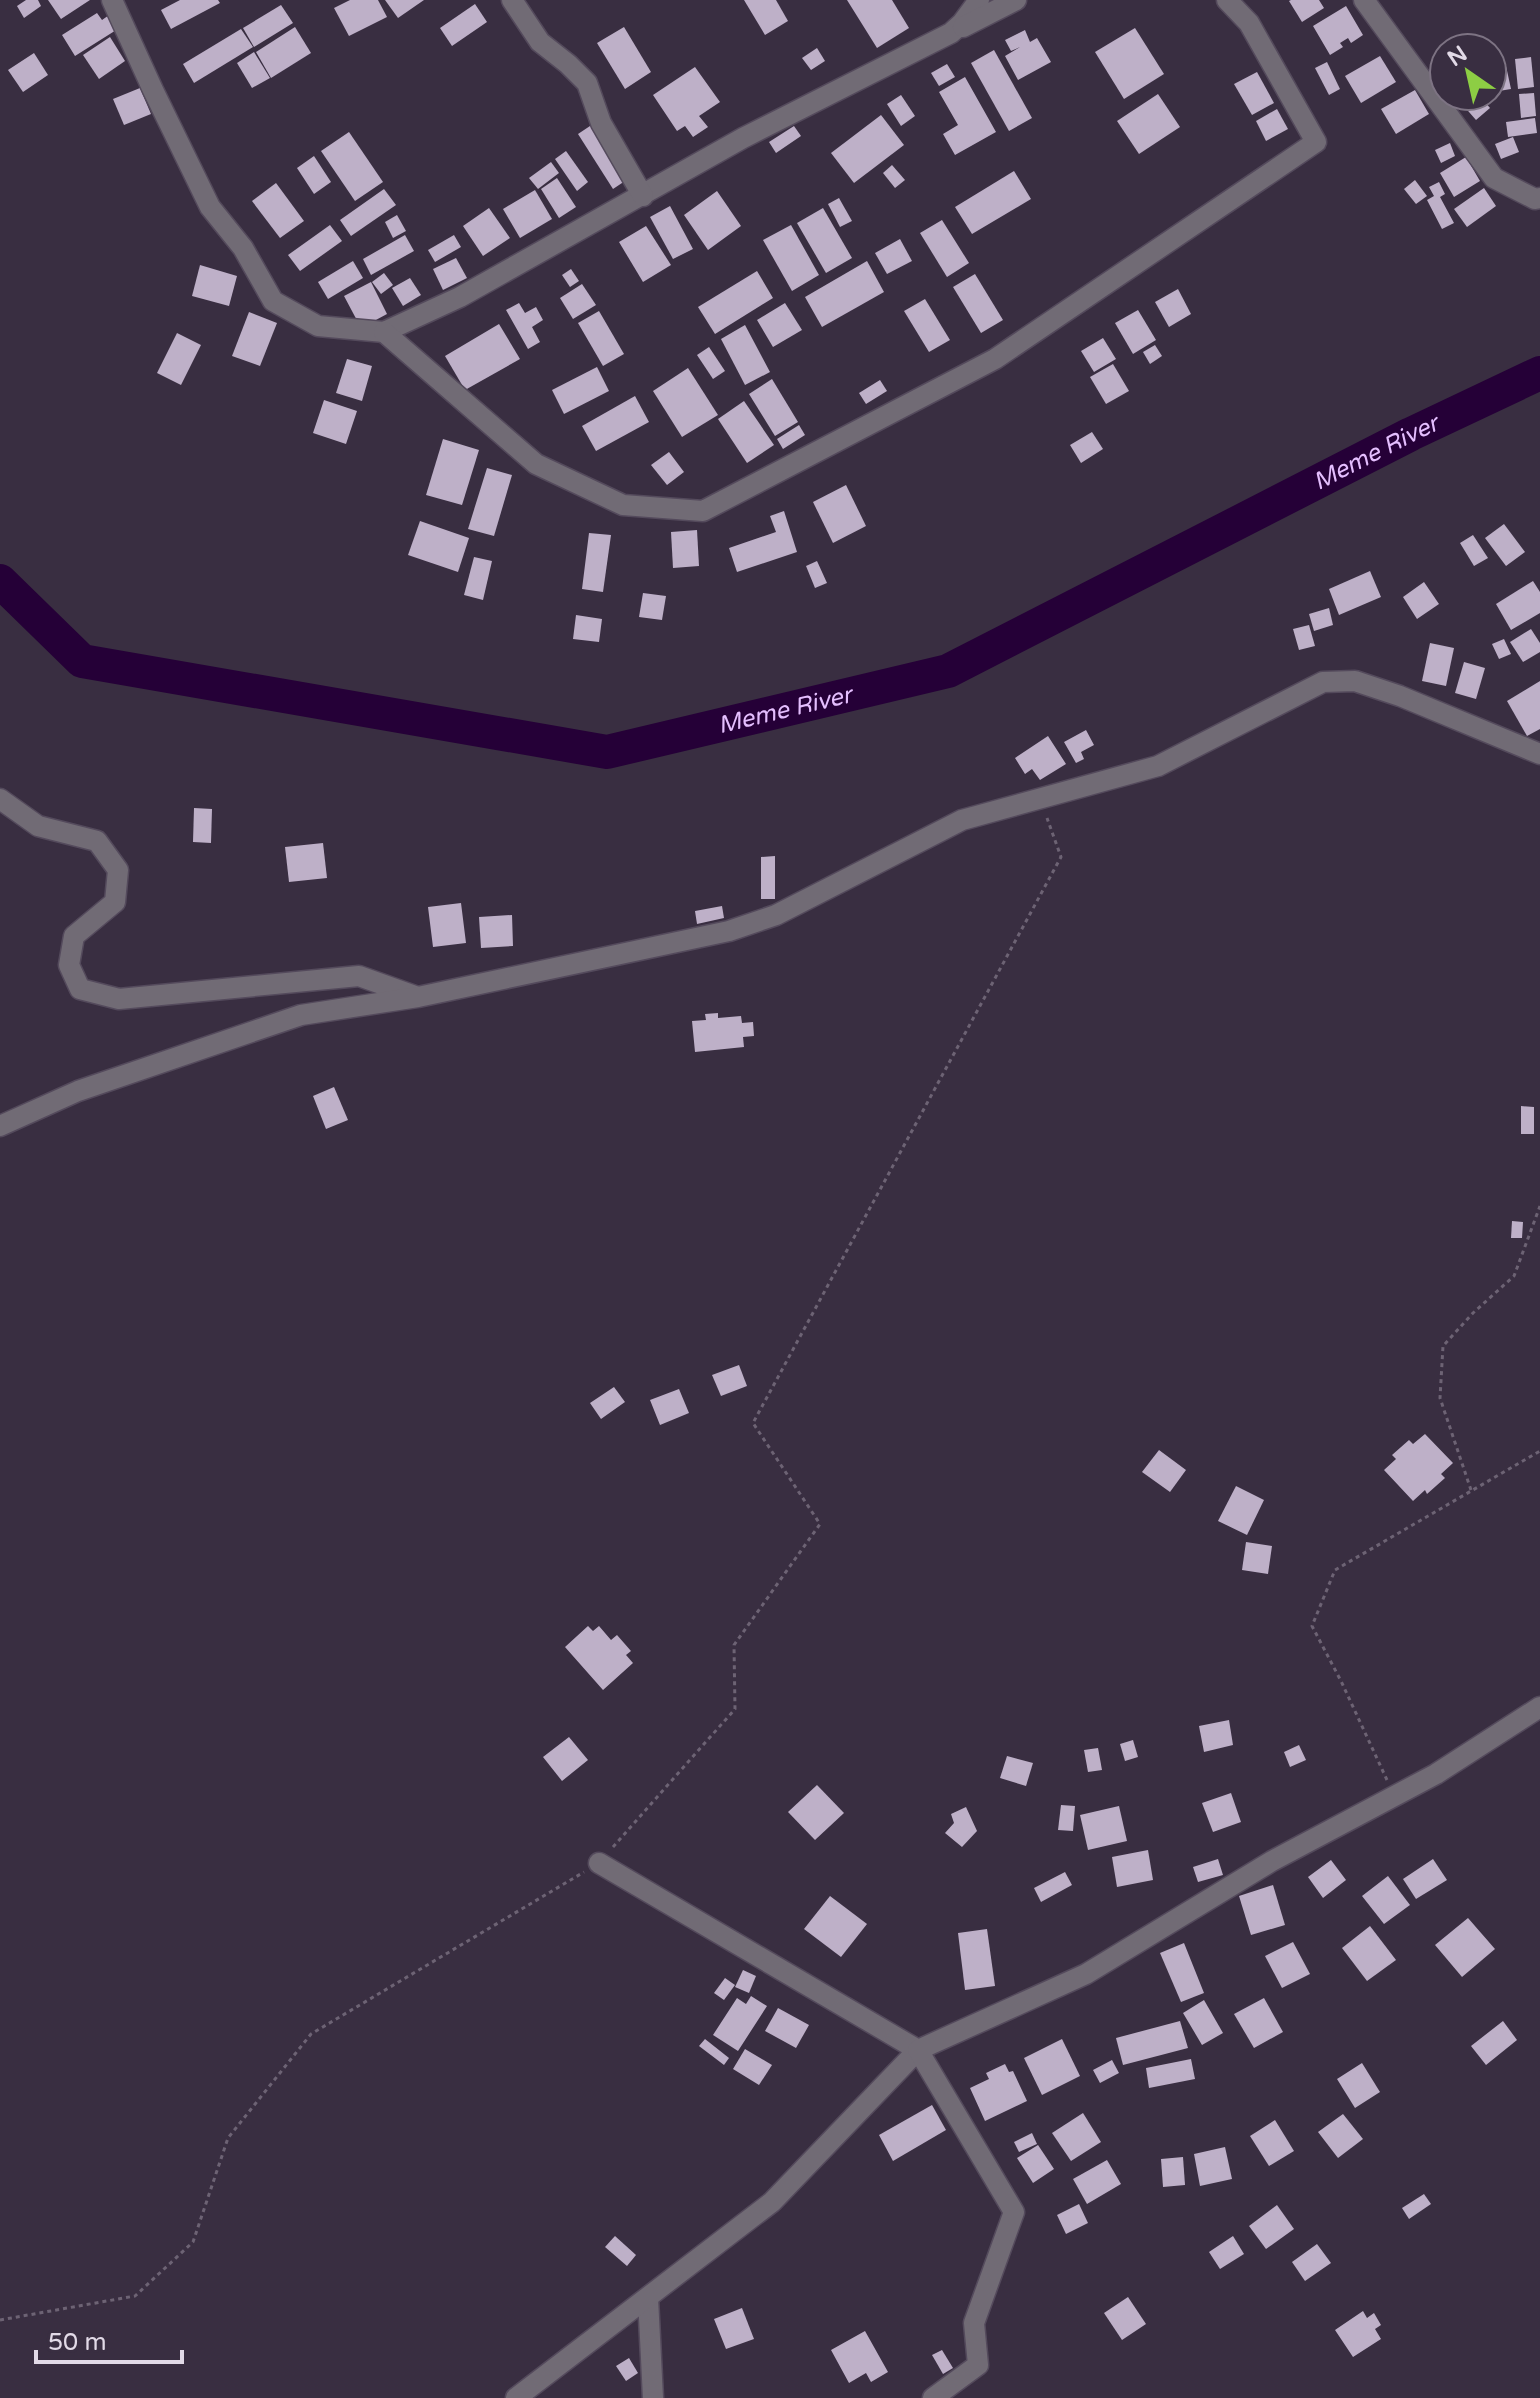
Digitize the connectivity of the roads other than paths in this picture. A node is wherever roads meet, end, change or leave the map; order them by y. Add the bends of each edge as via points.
1 (112, 0) edge
2 (512, 0) edge
3 (979, 0) edge
4 (1016, 0) edge
5 (1227, 0) edge
6 (1364, 0) edge
7 (951, 33) junction
8 (643, 196) junction
9 (1540, 198) edge
10 (384, 332) junction
11 (1540, 754) edge
12 (0, 799) edge
13 (418, 997) junction
14 (0, 1126) edge
15 (1540, 1707) edge
16 (599, 1863) road end
17 (918, 2050) junction
18 (648, 2298) junction
19 (516, 2398) edge
20 (653, 2398) edge
21 (933, 2398) edge

1 - 10 street via 210,207 243,248 273,301 318,326
2 - 8 street via 540,42 587,83 601,123
3 - 7 street
4 - 7 street
5 - 10 street via 1249,23 1316,142 995,359 703,511 623,505 536,464
6 - 9 street via 1494,178
7 - 8 street via 743,138
8 - 10 street via 460,297
11 - 13 street via 1355,681 1323,682 1158,766 962,820 776,915 729,931
12 - 13 street via 38,826 97,841 118,870 115,902 74,936 69,965 80,989 119,999 359,976
13 - 14 street via 301,1015 78,1091
15 - 17 street via 1436,1774 1272,1861 1086,1974
16 - 17 street
17 - 18 street via 772,2202
17 - 21 street via 1014,2212 974,2323 978,2365
18 - 19 street
18 - 20 street

